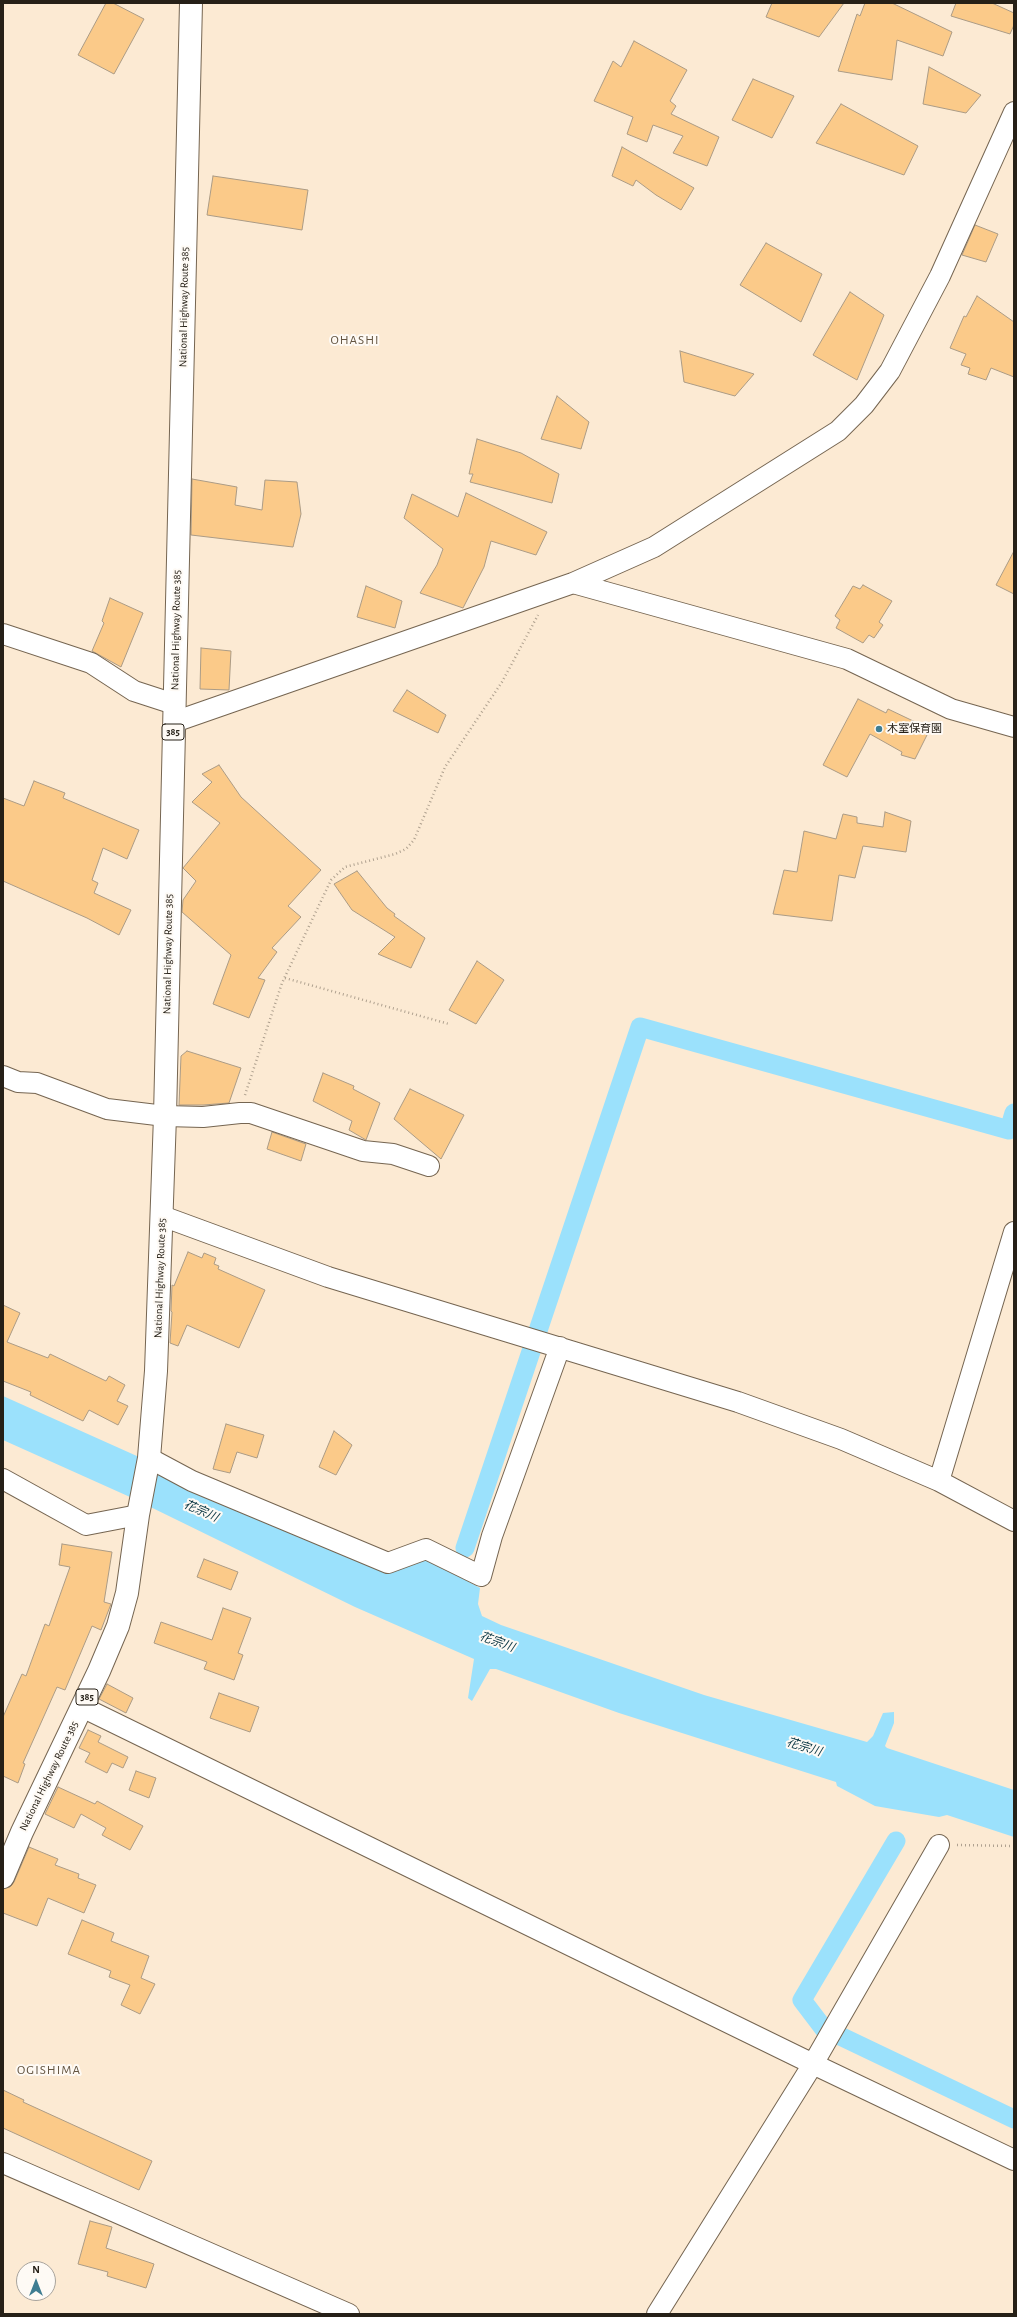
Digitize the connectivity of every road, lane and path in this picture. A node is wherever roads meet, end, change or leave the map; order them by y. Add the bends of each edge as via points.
1 (191, 3) edge
2 (1014, 112) edge
3 (573, 583) junction
4 (542, 594) junction
5 (3, 634) edge
6 (174, 713) junction
7 (1014, 727) edge
8 (285, 978) junction
9 (449, 1024) dead end
10 (3, 1076) edge
11 (240, 1113) junction
12 (165, 1116) junction
13 (429, 1166) dead end
14 (162, 1216) junction
15 (1014, 1232) edge
16 (556, 1346) junction
17 (148, 1460) junction
18 (3, 1479) edge
19 (940, 1481) junction
20 (139, 1510) junction
21 (1014, 1521) edge
22 (82, 1707) junction
23 (938, 1845) joint
24 (1014, 1846) edge
25 (3, 1877) edge
26 (813, 2064) junction
27 (1014, 2160) edge
28 (3, 2163) edge
29 (349, 2314) edge
30 (657, 2314) edge

1 - 6 highway, National Highway Route 385 / 385
2 - 3 street via 940,276 890,371 864,405 838,431 654,547
3 - 4 street
3 - 7 street via 847,658 951,709
4 - 6 street
4 - 8 path via 538,618 502,682 445,767 414,840 406,849 395,854 345,867 332,880
5 - 6 street via 91,663
6 - 12 highway, National Highway Route 385 / 385
8 - 9 path
8 - 11 path via 252,1068
10 - 12 street via 18,1082 37,1084 107,1109
11 - 12 street via 204,1117
11 - 13 street via 250,1114 363,1152 393,1154
12 - 14 highway, National Highway Route 385 / 385
14 - 16 street via 328,1277
14 - 17 highway, National Highway Route 385 / 385 via 156,1371
15 - 19 street
16 - 17 street via 480,1576 426,1549 388,1563
16 - 19 street via 760,1410 841,1439
17 - 20 highway, National Highway Route 385 / 385
18 - 20 street via 86,1525
19 - 21 street
20 - 22 highway, National Highway Route 385 / 385 via 127,1593 118,1626
22 - 25 highway, National Highway Route 385 / 385
22 - 26 street
23 - 24 path
23 - 26 street
26 - 27 street
26 - 30 street
28 - 29 street

